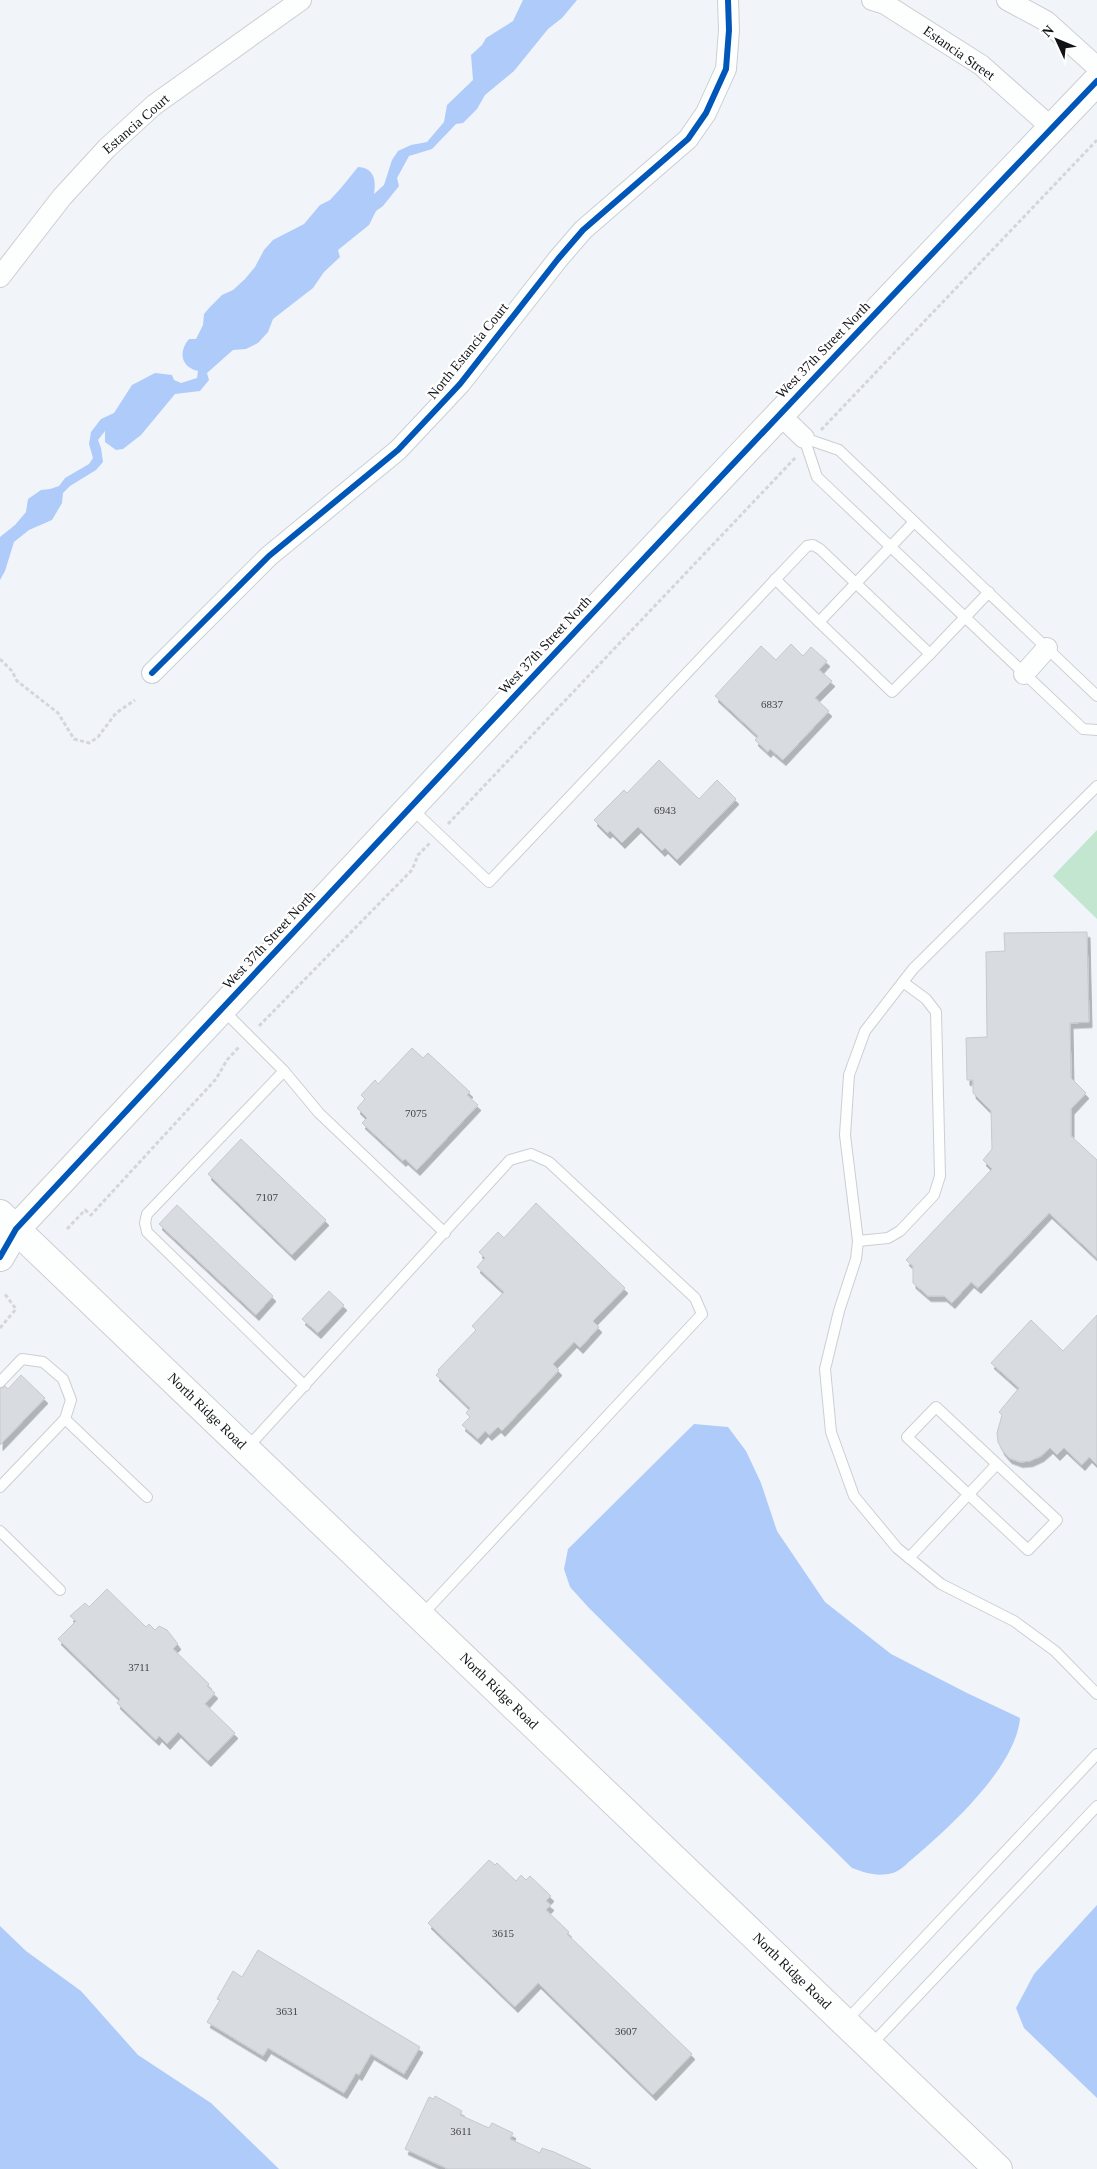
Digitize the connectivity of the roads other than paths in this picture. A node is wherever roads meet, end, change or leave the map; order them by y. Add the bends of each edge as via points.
1 (301, 0) edge
2 (728, 0) edge
3 (1007, 0) edge
4 (883, 1) edge
5 (1097, 67) edge
6 (1097, 81) edge
7 (1052, 128) junction
8 (0, 277) edge
9 (779, 414) junction
10 (807, 441) junction
11 (914, 522) junction
12 (891, 545) junction
13 (775, 579) junction
14 (856, 583) junction
15 (989, 592) junction
16 (964, 617) junction
17 (820, 622) junction
18 (1047, 648) junction
19 (930, 654) junction
20 (152, 673) dead end
21 (1024, 674) junction
22 (1097, 696) edge
23 (1097, 730) edge
24 (1097, 786) edge
25 (410, 807) junction
26 (903, 982) junction
27 (222, 1009) junction
28 (284, 1071) junction
29 (5, 1227) edge
30 (445, 1233) junction
31 (858, 1241) junction
32 (0, 1257) edge
33 (0, 1382) edge
34 (305, 1386) junction
35 (65, 1419) junction
36 (246, 1449) junction
37 (997, 1464) junction
38 (0, 1487) edge
39 (969, 1495) junction
40 (147, 1497) dead end
41 (0, 1531) edge
42 (910, 1558) junction
43 (60, 1590) dead end
44 (421, 1616) junction
45 (1097, 1694) edge
46 (1097, 1754) edge
47 (1097, 1806) edge
48 (845, 2022) junction
49 (870, 2046) junction
50 (998, 2169) edge

1 - 8 street, Estancia Court via 154,105 106,148 62,197
2 - 20 street, North Estancia Court via 726,69 706,112 688,139 583,230 460,384 398,450 269,556
3 - 5 street via 1046,21
4 - 7 street, Estancia Street via 981,65
6 - 7 street, West 37th Street North
7 - 9 street, West 37th Street North
9 - 10 street
9 - 25 street, West 37th Street North
10 - 11 lane via 839,450
10 - 12 lane via 817,477
11 - 12 lane
11 - 15 lane
12 - 14 lane
12 - 16 lane
13 - 14 lane via 802,550 813,545
13 - 17 lane
13 - 25 lane via 488,882
14 - 17 lane
14 - 19 lane
15 - 16 lane
15 - 18 lane
16 - 19 lane
16 - 21 lane
17 - 19 lane via 892,692
18 - 21 street
18 - 22 lane
21 - 23 lane via 1083,729
24 - 26 lane
25 - 27 street, West 37th Street North
26 - 31 lane via 865,1031 849,1075 845,1135
26 - 31 lane via 926,999 936,1012 940,1176 934,1195 900,1231 888,1238
27 - 28 lane
27 - 29 street, West 37th Street North
28 - 30 lane via 319,1113
28 - 34 lane via 147,1214 145,1224 148,1232
29 - 32 street, West 37th Street North
29 - 36 street, North Ridge Road
30 - 34 lane
30 - 44 lane via 510,1160 531,1154 549,1162 695,1298 702,1314
31 - 42 lane via 856,1259 839,1310 825,1369 831,1432 854,1496 897,1548
33 - 35 lane via 22,1359 43,1362 63,1379 71,1400
34 - 36 lane
35 - 38 lane
35 - 40 lane
36 - 44 street, North Ridge Road
37 - 39 lane
37 - 39 lane via 1057,1520 1028,1550
37 - 39 lane via 936,1407 907,1437
39 - 42 lane
41 - 43 lane
42 - 45 lane via 940,1584 1014,1621 1055,1651
44 - 48 street, North Ridge Road
46 - 48 lane
47 - 49 lane
48 - 49 street, North Ridge Road
49 - 50 street, North Ridge Road

